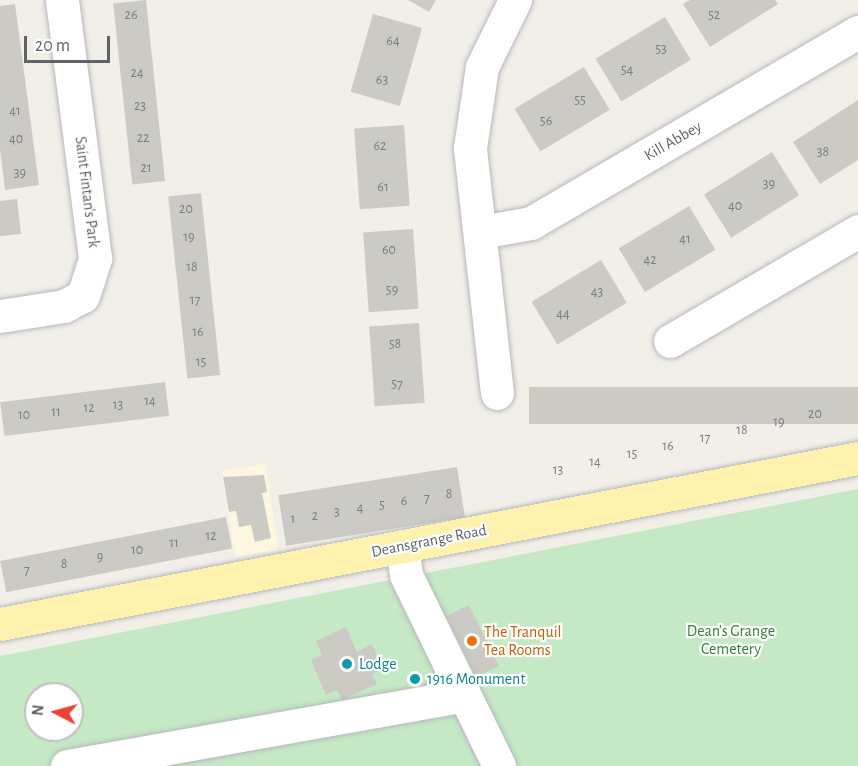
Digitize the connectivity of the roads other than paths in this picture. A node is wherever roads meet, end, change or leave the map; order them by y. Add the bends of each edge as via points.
1 (62, 0) edge
2 (515, 0) edge
3 (858, 32) edge
4 (858, 231) edge
5 (481, 232) junction
6 (0, 316) edge
7 (670, 340) dead end
8 (497, 393) dead end
9 (858, 458) edge
10 (402, 546) junction
11 (0, 624) edge
12 (464, 695) junction
13 (67, 766) edge
14 (499, 766) edge

1 - 6 street, Saint Fintan's Park via 95,258 83,296 63,306
2 - 5 street via 482,67 470,148
3 - 5 street, Kill Abbey via 531,223
4 - 7 street
5 - 8 street
9 - 10 main road, Deansgrange Road
10 - 11 main road, Deansgrange Road
10 - 12 street via 406,574
12 - 13 street
12 - 14 street

